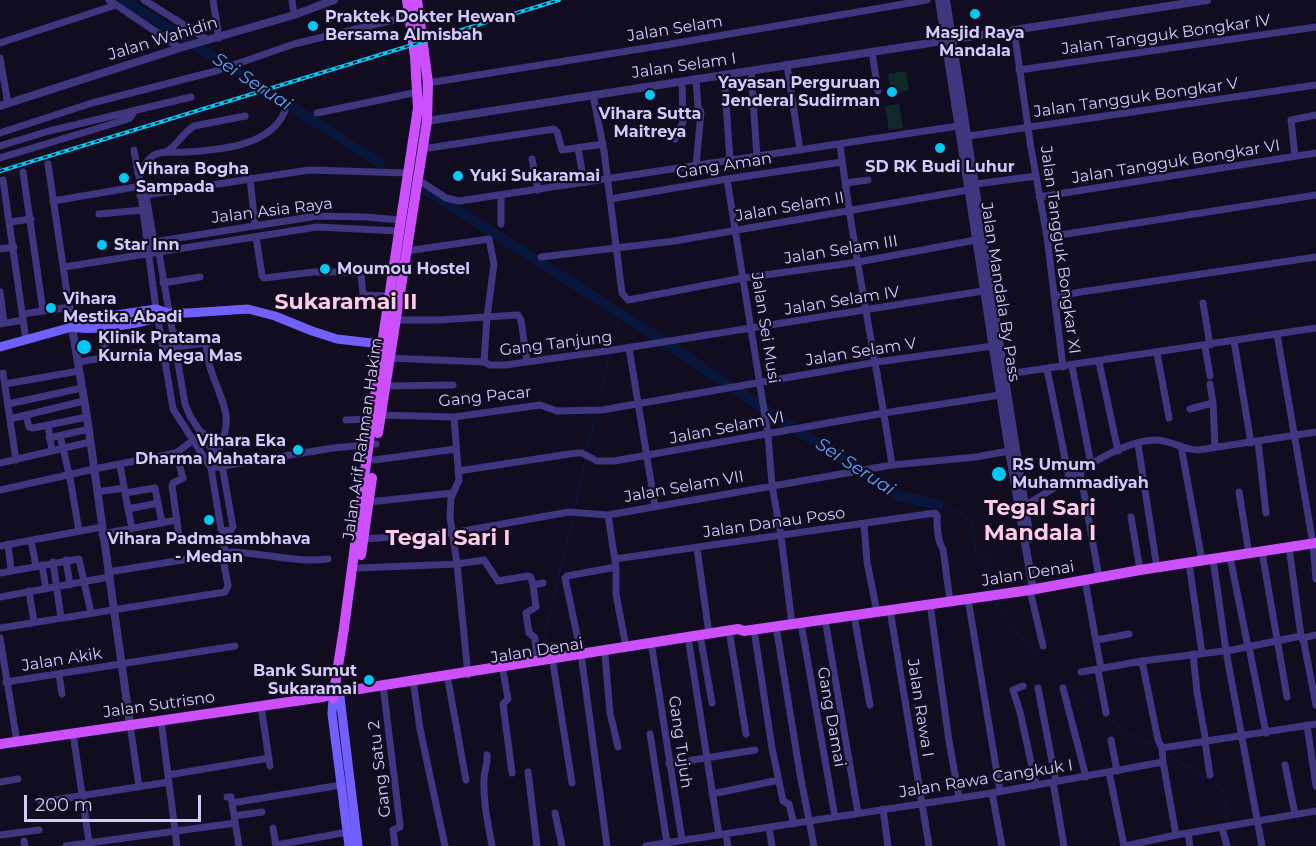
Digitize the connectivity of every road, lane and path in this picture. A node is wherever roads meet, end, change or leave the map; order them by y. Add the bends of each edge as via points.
1 (109, 0) edge
2 (144, 0) edge
3 (213, 0) edge
4 (292, 0) edge
5 (334, 0) edge
6 (407, 0) edge
7 (417, 0) edge
8 (927, 0) edge
9 (939, 0) edge
10 (946, 0) edge
11 (1206, 0) edge
12 (116, 5) junction
13 (294, 15) junction
14 (410, 16) junction
15 (1316, 27) edge
16 (1014, 30) junction
17 (219, 38) junction
18 (949, 39) junction
19 (207, 40) junction
20 (0, 43) edge
21 (182, 47) junction
22 (872, 52) junction
23 (0, 58) edge
24 (788, 65) junction
25 (1019, 70) junction
26 (751, 71) junction
27 (724, 75) junction
28 (696, 79) junction
29 (682, 81) junction
30 (428, 83) junction
31 (1316, 85) edge
32 (878, 91) dead end
33 (418, 92) junction
34 (593, 95) junction
35 (191, 97) dead end
36 (4, 105) edge
37 (285, 111) dead end
38 (134, 112) junction
39 (317, 113) dead end
40 (1316, 115) edge
41 (245, 116) dead end
42 (44, 117) junction
43 (427, 121) junction
44 (958, 126) junction
45 (1028, 128) junction
46 (10, 130) junction
47 (49, 131) junction
48 (0, 133) edge
49 (964, 137) junction
50 (675, 139) dead end
51 (13, 142) junction
52 (603, 144) junction
53 (840, 144) junction
54 (0, 146) edge
55 (578, 148) junction
56 (422, 149) junction
57 (134, 150) dead end
58 (800, 150) junction
59 (166, 153) junction
60 (1316, 153) edge
61 (757, 156) junction
62 (1295, 156) junction
63 (0, 158) edge
64 (532, 159) dead end
65 (730, 160) junction
66 (842, 162) junction
67 (48, 164) dead end
68 (696, 166) junction
69 (23, 171) dead end
70 (138, 173) junction
71 (412, 176) junction
72 (1036, 176) junction
73 (250, 178) junction
74 (607, 178) junction
75 (727, 179) junction
76 (3, 180) dead end
77 (868, 180) dead end
78 (584, 183) junction
79 (846, 183) junction
80 (972, 187) junction
81 (538, 190) junction
82 (142, 192) junction
83 (501, 195) junction
84 (1316, 195) edge
85 (1039, 197) junction
86 (610, 199) junction
87 (53, 201) junction
88 (143, 210) junction
89 (849, 210) junction
90 (99, 214) dead end
91 (317, 216) junction
92 (366, 217) junction
93 (31, 219) junction
94 (10, 222) junction
95 (501, 224) dead end
96 (255, 226) junction
97 (400, 226) junction
98 (317, 228) junction
99 (365, 229) junction
100 (735, 231) junction
101 (256, 237) junction
102 (1047, 237) junction
103 (981, 239) junction
104 (151, 242) junction
105 (14, 247) junction
106 (0, 249) edge
107 (616, 249) junction
108 (406, 251) junction
109 (159, 253) junction
110 (149, 255) junction
111 (541, 257) dead end
112 (1316, 257) edge
113 (858, 262) junction
114 (64, 267) junction
115 (200, 277) dead end
116 (743, 278) junction
117 (163, 283) junction
118 (988, 291) junction
119 (0, 292) edge
120 (390, 296) junction
121 (1054, 296) junction
122 (1203, 303) dead end
123 (70, 307) junction
124 (43, 311) junction
125 (867, 311) junction
126 (168, 313) junction
127 (157, 314) junction
128 (22, 317) junction
129 (487, 317) junction
130 (396, 320) junction
131 (2, 324) edge
132 (72, 327) junction
133 (103, 327) junction
134 (752, 328) junction
135 (1316, 328) edge
136 (1277, 334) junction
137 (26, 340) junction
138 (1234, 341) junction
139 (662, 342) joint
140 (387, 345) junction
141 (1208, 345) junction
142 (993, 346) junction
143 (0, 347) edge
144 (174, 347) junction
145 (629, 348) junction
146 (162, 349) junction
147 (141, 352) dead end
148 (1157, 353) junction
149 (385, 358) junction
150 (106, 359) junction
151 (527, 362) junction
152 (876, 362) junction
153 (1099, 362) junction
154 (484, 363) junction
155 (1068, 366) junction
156 (78, 367) junction
157 (1047, 369) junction
158 (11, 371) dead end
159 (1, 373) edge
160 (1001, 376) junction
161 (1210, 376) dead end
162 (760, 382) junction
163 (5, 384) junction
164 (1210, 384) dead end
165 (385, 386) junction
166 (453, 386) dead end
167 (82, 388) junction
168 (1000, 395) junction
169 (84, 401) junction
170 (1213, 403) junction
171 (8, 404) junction
172 (637, 404) junction
173 (595, 409) joint
174 (1190, 409) dead end
175 (884, 413) junction
176 (26, 415) junction
177 (87, 417) junction
178 (376, 417) junction
179 (454, 417) junction
180 (1169, 418) dead end
181 (10, 419) junction
182 (346, 420) dead end
183 (48, 425) junction
184 (89, 429) junction
185 (1316, 432) edge
186 (202, 433) junction
187 (768, 435) junction
188 (1293, 435) junction
189 (60, 436) junction
190 (50, 438) junction
191 (192, 441) junction
192 (90, 442) junction
193 (1254, 442) junction
194 (1138, 444) junction
195 (373, 445) junction
196 (1181, 446) junction
197 (1215, 447) junction
198 (63, 449) junction
199 (456, 449) junction
200 (52, 451) junction
201 (1009, 451) junction
202 (1119, 451) junction
203 (176, 453) junction
204 (216, 456) junction
205 (646, 457) junction
206 (16, 460) junction
207 (374, 460) junction
208 (0, 463) edge
209 (1091, 464) junction
210 (120, 465) junction
211 (222, 465) junction
212 (892, 465) junction
213 (211, 468) junction
214 (94, 469) junction
215 (458, 471) junction
216 (1080, 471) junction
217 (70, 475) junction
218 (1069, 478) junction
219 (771, 485) junction
220 (0, 490) edge
221 (125, 490) junction
222 (97, 492) junction
223 (1239, 492) dead end
224 (453, 494) junction
225 (369, 502) junction
226 (158, 503) junction
227 (1025, 505) junction
228 (655, 506) junction
229 (128, 509) junction
230 (1266, 513) dead end
231 (608, 515) junction
232 (1131, 517) dead end
233 (177, 520) junction
234 (162, 523) junction
235 (864, 524) junction
236 (132, 528) junction
237 (102, 530) junction
238 (79, 531) junction
239 (223, 531) junction
240 (452, 533) junction
241 (179, 536) dead end
242 (781, 536) junction
243 (364, 539) junction
244 (31, 540) junction
245 (1314, 543) edge
246 (4, 545) edge
247 (1289, 547) junction
248 (697, 548) junction
249 (1262, 552) junction
250 (224, 553) junction
251 (1249, 554) junction
252 (1230, 557) junction
253 (328, 559) dead end
254 (66, 560) junction
255 (1208, 560) junction
256 (53, 562) junction
257 (616, 563) junction
258 (1189, 563) junction
259 (457, 564) junction
260 (39, 565) junction
261 (359, 568) junction
262 (1157, 568) junction
263 (11, 570) junction
264 (1140, 570) junction
265 (0, 573) edge
266 (109, 575) junction
267 (1099, 577) junction
268 (1316, 579) edge
269 (1085, 580) junction
270 (85, 582) junction
271 (543, 583) dead end
272 (70, 585) junction
273 (533, 585) junction
274 (56, 587) junction
275 (46, 589) junction
276 (1034, 589) junction
277 (29, 591) junction
278 (0, 597) edge
279 (968, 599) junction
280 (950, 602) junction
281 (930, 604) junction
282 (114, 610) junction
283 (890, 610) junction
284 (877, 612) junction
285 (91, 613) junction
286 (854, 615) junction
287 (61, 618) junction
288 (825, 619) junction
289 (34, 622) junction
290 (797, 623) junction
291 (776, 626) junction
292 (0, 628) edge
293 (749, 630) junction
294 (1129, 634) dead end
295 (730, 636) junction
296 (1316, 636) edge
297 (705, 637) junction
298 (1302, 637) junction
299 (0, 639) edge
300 (688, 640) junction
301 (1096, 640) junction
302 (1277, 641) junction
303 (235, 646) dead end
304 (1043, 646) dead end
305 (626, 647) junction
306 (1249, 647) junction
307 (652, 648) junction
308 (1226, 651) junction
309 (1202, 653) junction
310 (1193, 654) junction
311 (605, 655) junction
312 (581, 656) junction
313 (1142, 661) junction
314 (122, 663) junction
315 (554, 663) junction
316 (533, 664) junction
317 (1100, 669) junction
318 (503, 671) junction
319 (1081, 672) dead end
320 (59, 674) junction
321 (468, 674) junction
322 (448, 680) junction
323 (4, 681) edge
324 (414, 683) junction
325 (1023, 686) dead end
326 (384, 687) junction
327 (1038, 688) dead end
328 (1063, 688) dead end
329 (62, 694) dead end
330 (334, 695) junction
331 (1287, 697) dead end
332 (712, 703) dead end
333 (870, 705) dead end
334 (1316, 705) edge
335 (261, 706) junction
336 (1106, 712) dead end
337 (161, 720) junction
338 (130, 724) junction
339 (1316, 724) edge
340 (1307, 725) junction
341 (73, 733) junction
342 (1266, 733) junction
343 (650, 734) dead end
344 (746, 734) dead end
345 (1242, 737) junction
346 (1111, 740) dead end
347 (17, 742) junction
348 (1205, 742) junction
349 (0, 744) edge
350 (618, 747) dead end
351 (755, 750) dead end
352 (1162, 750) junction
353 (488, 755) dead end
354 (707, 759) junction
355 (1163, 762) junction
356 (669, 764) junction
357 (1285, 765) dead end
358 (1117, 771) junction
359 (528, 772) dead end
360 (1108, 772) junction
361 (513, 773) dead end
362 (1209, 775) dead end
363 (1086, 777) junction
364 (18, 779) dead end
365 (168, 779) junction
366 (466, 780) dead end
367 (779, 780) junction
368 (0, 782) edge
369 (1054, 782) junction
370 (572, 783) dead end
371 (341, 785) junction
372 (1036, 785) junction
373 (1316, 786) edge
374 (139, 787) junction
375 (996, 792) junction
376 (712, 794) junction
377 (82, 796) junction
378 (958, 797) junction
379 (41, 802) dead end
380 (922, 802) junction
381 (883, 809) junction
382 (1316, 811) edge
383 (262, 812) dead end
384 (555, 813) dead end
385 (858, 813) junction
386 (1294, 814) junction
387 (835, 817) junction
388 (235, 819) junction
389 (808, 821) junction
390 (1257, 821) junction
391 (794, 824) junction
392 (273, 828) dead end
393 (769, 828) junction
394 (1224, 828) junction
395 (39, 830) dead end
396 (175, 831) junction
397 (348, 832) junction
398 (1188, 833) junction
399 (0, 835) edge
400 (722, 835) junction
401 (1176, 835) junction
402 (704, 837) junction
403 (682, 840) junction
404 (89, 842) junction
405 (1160, 842) edge
406 (663, 844) edge
407 (81, 845) edge
408 (66, 846) edge
409 (177, 846) edge
410 (239, 846) edge
411 (276, 846) edge
412 (349, 846) edge
413 (358, 846) edge
414 (395, 846) edge
415 (445, 846) edge
416 (492, 846) edge
417 (537, 846) edge
418 (562, 846) edge
419 (607, 846) edge
420 (646, 846) edge
421 (705, 846) edge
422 (728, 846) edge
423 (772, 846) edge
424 (814, 846) edge
425 (888, 846) edge
426 (929, 846) edge
427 (1002, 846) edge
428 (1064, 846) edge
429 (1124, 846) edge
430 (1190, 846) edge
431 (1227, 846) edge
432 (1262, 846) edge

1 - 12 street
2 - 19 street
3 - 17 street
4 - 13 street
5 - 13 street, Jalan Wahidin
6 - 14 main road, Jalan Arif Rahman Hakim
7 - 30 main road, Jalan Arif Rahman Hakim
8 - 30 street, Jalan Selam
9 - 18 street, Jalan Mandala By Pass
10 - 18 street, Jalan Mandala By Pass
11 - 16 street, Jalan Selam I
12 - 20 street
12 - 21 street
13 - 17 street, Jalan Wahidin
14 - 33 main road, Jalan Arif Rahman Hakim
14 - 42 street via 294,44 224,68
15 - 25 street, Jalan Tangguk Bongkar IV
16 - 18 street, Jalan Selam I
16 - 25 street, Jalan Tangguk Bongkar XI
17 - 19 street, Jalan Wahidin
18 - 22 street, Jalan Selam I
18 - 44 street, Jalan Mandala By Pass
18 - 49 street, Jalan Mandala By Pass
19 - 21 street, Jalan Wahidin
21 - 36 street, Jalan Wahidin
22 - 24 street, Jalan Selam I
22 - 32 street
23 - 36 street
24 - 26 street, Jalan Selam I
24 - 58 street
25 - 45 street, Jalan Tangguk Bongkar XI
26 - 27 street, Jalan Selam I
26 - 61 street
27 - 28 street, Jalan Selam I
27 - 65 street
28 - 29 street, Jalan Selam I
28 - 68 street via 701,112
29 - 34 street, Jalan Selam I
29 - 50 street via 683,122
30 - 43 main road, Jalan Arif Rahman Hakim
31 - 45 street, Jalan Tangguk Bongkar V
33 - 39 street
33 - 71 main road, Jalan Arif Rahman Hakim
34 - 43 street, Jalan Selam I
34 - 52 street
35 - 38 street
37 - 59 street via 279,124 262,137 215,150
38 - 47 street
38 - 63 street via 125,120
40 - 62 street via 1291,120
41 - 59 street via 194,126
42 - 46 street
42 - 47 street
43 - 56 main road, Jalan Arif Rahman Hakim
44 - 49 street, Jalan Mandala By Pass
44 - 53 street
45 - 49 street, Jalan Tangguk Bongkar V
45 - 72 street, Jalan Tangguk Bongkar XI
46 - 48 street
46 - 51 street
47 - 51 street
49 - 80 street, Jalan Mandala By Pass
51 - 54 street
52 - 55 street
52 - 74 street
53 - 58 street
53 - 66 street
55 - 56 street via 561,150 554,129
55 - 78 street
56 - 71 main road, Jalan Arif Rahman Hakim
57 - 70 street
58 - 61 street
59 - 70 street via 154,155
60 - 62 street, Jalan Tangguk Bongkar VI
61 - 65 street
62 - 85 street, Jalan Tangguk Bongkar VI
64 - 81 street
65 - 68 street
66 - 75 street, Gang Aman
66 - 79 street
67 - 87 street
68 - 74 street
69 - 93 street
70 - 82 street
71 - 73 street via 309,170
71 - 83 street via 454,201
71 - 97 main road, Jalan Arif Rahman Hakim
71 - 108 main road, Jalan Arif Rahman Hakim
72 - 80 street, Jalan Selam II
72 - 85 street, Jalan Tangguk Bongkar XI
73 - 82 street
73 - 96 street
74 - 78 street
74 - 86 street
75 - 86 street, Gang Aman
75 - 100 street, Jalan Sei Musi
76 - 94 street
77 - 79 street
78 - 81 street
79 - 89 street
80 - 89 street, Jalan Selam II
80 - 103 street, Jalan Mandala By Pass
81 - 83 street
82 - 87 street
82 - 88 street
82 - 104 street
83 - 95 street
84 - 102 street
85 - 102 street, Jalan Tangguk Bongkar XI
86 - 107 street
87 - 114 street
88 - 90 street
88 - 104 street
89 - 100 street, Jalan Selam II
89 - 113 street
91 - 92 street, Jalan Asia Raya
91 - 96 street, Jalan Asia Raya
91 - 98 street
92 - 97 street, Jalan Asia Raya
92 - 99 street
93 - 94 street
93 - 124 street
94 - 105 street
96 - 104 street, Jalan Asia Raya
97 - 99 street, Jalan Asia Raya
97 - 120 main road, Jalan Arif Rahman Hakim
98 - 99 street, Jalan Asia Raya
98 - 101 street, Jalan Asia Raya
100 - 107 street, Jalan Selam II
100 - 116 street, Jalan Sei Musi
101 - 109 street, Jalan Asia Raya
101 - 120 street via 264,278 357,272 361,275 363,295
102 - 121 street, Jalan Tangguk Bongkar XI
103 - 113 street, Jalan Selam III
103 - 118 street, Jalan Mandala By Pass
104 - 110 street
105 - 106 street
105 - 128 street
107 - 111 street, Jalan Selam II
107 - 116 street, Jalan Selam III via 622,293 631,300
108 - 129 street via 489,239 494,264
108 - 130 main road, Jalan Arif Rahman Hakim
109 - 110 street, Jalan Asia Raya
109 - 117 street
110 - 114 street, Jalan Asia Raya
110 - 127 street
112 - 121 street
113 - 116 street, Jalan Selam III
113 - 125 street
114 - 123 street
115 - 117 street
116 - 134 street, Jalan Sei Musi
117 - 126 street
118 - 125 street, Jalan Selam IV
118 - 142 street, Jalan Mandala By Pass
118 - 160 street, Jalan Mandala By Pass
119 - 131 street
120 - 140 main road, Jalan Arif Rahman Hakim
121 - 155 street, Jalan Tangguk Bongkar XI
122 - 141 street
123 - 124 street
123 - 132 street
124 - 128 street
125 - 134 street, Jalan Selam IV
125 - 152 street
126 - 127 main road
126 - 140 main road via 257,310 337,339
126 - 144 street
127 - 132 main road via 82,320
127 - 133 main road
127 - 146 street
128 - 131 street
128 - 137 street
129 - 130 street
129 - 151 street via 518,315
129 - 154 street
130 - 140 main road, Jalan Arif Rahman Hakim
132 - 133 main road
132 - 137 main road
132 - 156 street
133 - 150 street
134 - 139 street, Jalan Selam IV
134 - 162 street, Jalan Sei Musi
135 - 136 street
136 - 138 street
136 - 188 street
137 - 143 main road
138 - 141 street
138 - 193 street
139 - 145 street, Gang Tanjung
140 - 149 main road, Jalan Arif Rahman Hakim
141 - 148 street
141 - 161 street
142 - 152 street, Jalan Selam V
142 - 160 street, Jalan Mandala By Pass
144 - 146 street
144 - 186 street via 186,409
144 - 204 street via 206,344 210,368 228,416
145 - 151 street, Gang Tanjung
145 - 172 street
146 - 191 street via 173,409
147 - 150 street
148 - 153 street
148 - 180 street
149 - 154 street, Gang Tanjung
149 - 165 main road, Jalan Arif Rahman Hakim
149 - 178 main road, Jalan Arif Rahman Hakim
150 - 156 street
151 - 154 street, Gang Tanjung
152 - 162 street, Jalan Selam V
152 - 175 street
153 - 155 street
153 - 202 street
155 - 157 street
155 - 209 street, Jalan Tangguk Bongkar XI
156 - 163 street
156 - 167 street
157 - 160 street
157 - 218 street
158 - 159 street
159 - 163 street
160 - 168 street, Jalan Mandala By Pass
160 - 227 street, Jalan Mandala By Pass
162 - 172 street, Jalan Selam V
162 - 187 street, Jalan Sei Musi
163 - 171 street
164 - 170 street
165 - 166 street
165 - 178 main road, Jalan Arif Rahman Hakim
167 - 169 street
167 - 171 street
168 - 175 street, Jalan Selam VI
168 - 201 street, Jalan Mandala By Pass
169 - 176 street
169 - 177 street
170 - 174 street
170 - 197 street
171 - 181 street
172 - 173 street, Jalan Selam V
172 - 205 street
173 - 179 street, Gang Pacar via 556,411 540,405
175 - 187 street, Jalan Selam VI
175 - 212 street
176 - 181 street
176 - 183 street via 30,428
177 - 183 street
177 - 184 street
178 - 179 street, Gang Pacar
178 - 182 street, Gang Pacar
178 - 195 main road, Jalan Arif Rahman Hakim
179 - 199 street
181 - 206 street
183 - 190 street
184 - 189 street
184 - 192 street
185 - 188 street
186 - 191 street
186 - 204 street
187 - 205 street, Jalan Selam VI
187 - 219 street, Jalan Sei Musi
188 - 193 street
188 - 245 street
189 - 190 street
189 - 198 street
190 - 200 street
191 - 203 street
191 - 213 street
192 - 198 street
192 - 214 street
193 - 197 street
193 - 230 street
194 - 196 street via 1165,440
194 - 202 street
194 - 262 street
195 - 207 main road, Jalan Arif Rahman Hakim
195 - 211 street
195 - 330 main road, Jalan Arif Rahman Hakim
196 - 197 street via 1194,450
196 - 255 street
198 - 200 street
198 - 217 street
199 - 207 street
199 - 215 street
200 - 206 street
201 - 212 street, Jalan Selam VII
201 - 276 street, Jalan Mandala By Pass
202 - 209 street
203 - 210 street
203 - 233 street via 183,478 172,485
204 - 211 street
205 - 215 street, Jalan Selam VI via 597,460 582,453
205 - 228 street
206 - 208 street
207 - 225 main road, Jalan Arif Rahman Hakim
209 - 216 street
210 - 214 street
210 - 221 street
211 - 213 street
211 - 239 street via 233,527
212 - 219 street, Jalan Selam VII
213 - 239 street
214 - 217 street
214 - 222 street
215 - 224 street
216 - 218 street
216 - 267 street
217 - 220 street
217 - 238 street
218 - 227 street
219 - 228 street, Jalan Selam VII
219 - 242 street, Jalan Sei Musi
221 - 222 street
221 - 226 street via 153,488
221 - 229 street
222 - 237 street
223 - 251 street
224 - 225 street
224 - 240 street
225 - 243 main road, Jalan Arif Rahman Hakim
226 - 229 street
226 - 234 street
227 - 276 street, Jalan Mandala By Pass
228 - 231 street, Jalan Selam VII
229 - 236 street
231 - 240 street, Jalan Selam VII via 573,512
231 - 257 street
232 - 264 street
233 - 234 street
233 - 241 street
234 - 236 street
235 - 242 street, Jalan Danau Poso
235 - 280 street, Jalan Danau Poso via 937,514
235 - 284 street
236 - 237 street
237 - 238 street
237 - 266 street
238 - 244 street
239 - 250 street
240 - 243 street, Jalan Selam VII
240 - 259 street
242 - 248 street, Jalan Danau Poso
242 - 290 street, Jalan Sei Musi
243 - 261 main road, Jalan Arif Rahman Hakim
244 - 246 street
244 - 260 street
245 - 247 main road, Jalan Denai
245 - 268 street
246 - 263 street
247 - 249 main road, Jalan Denai
247 - 298 street
248 - 257 street, Jalan Danau Poso
248 - 297 street
249 - 251 main road, Jalan Denai
249 - 302 street
250 - 253 street
250 - 266 street
250 - 282 street via 228,586 225,592
251 - 252 main road, Jalan Denai
252 - 255 main road, Jalan Denai
252 - 306 street
254 - 256 street
254 - 270 street via 81,560
254 - 272 street
255 - 258 main road, Jalan Denai
255 - 308 street
256 - 260 street
256 - 274 street
257 - 305 street via 616,594
257 - 312 street, Jalan Danau Poso via 566,577
258 - 262 main road, Jalan Denai
258 - 309 street
259 - 261 street
259 - 273 street via 484,560 498,581 528,576
259 - 321 street
260 - 263 street
260 - 275 street
261 - 330 main road, Jalan Arif Rahman Hakim
262 - 264 main road, Jalan Denai
263 - 265 street
264 - 267 main road, Jalan Denai
266 - 270 street
266 - 282 street
267 - 269 main road, Jalan Denai
269 - 276 main road, Jalan Denai
269 - 301 street
270 - 272 street
270 - 285 street
271 - 273 street
272 - 274 street
273 - 316 street via 536,608 526,613 529,633 535,638
274 - 275 street
274 - 287 street
275 - 277 street
276 - 279 main road, Jalan Denai
276 - 304 street
277 - 278 street
277 - 289 street
279 - 280 main road, Jalan Denai
279 - 375 street
280 - 281 main road, Jalan Denai
281 - 283 main road, Jalan Denai
281 - 378 street
282 - 285 street
282 - 314 street
283 - 284 main road, Jalan Denai
283 - 380 street, Jalan Rawa I
284 - 286 main road, Jalan Denai
285 - 287 street
286 - 288 main road, Jalan Denai
286 - 333 street
287 - 289 street
288 - 290 main road, Jalan Denai
288 - 385 street
289 - 292 street
290 - 291 main road, Jalan Denai
290 - 387 street, Gang Damai
291 - 293 main road, Jalan Denai
291 - 389 street
293 - 295 main road, Jalan Denai
293 - 297 main road, Jalan Denai
293 - 367 street
294 - 301 street
295 - 297 main road, Jalan Denai
295 - 344 street
296 - 298 street
297 - 300 main road, Jalan Denai
297 - 332 street
298 - 302 street
298 - 334 street
299 - 323 street
300 - 305 main road, Jalan Denai
300 - 307 main road, Jalan Denai
300 - 354 street
301 - 317 street
302 - 306 street
302 - 331 street
303 - 314 street, Jalan Akik
305 - 312 main road, Jalan Denai
306 - 308 street
306 - 342 street
307 - 311 main road, Jalan Denai
307 - 356 street, Gang Tujuh
308 - 309 street
308 - 345 street
309 - 310 street
310 - 313 street
310 - 348 street
311 - 312 main road, Jalan Denai
311 - 350 street via 610,713
312 - 315 main road, Jalan Denai
312 - 316 main road, Jalan Denai
312 - 419 street
313 - 317 street
313 - 352 street
314 - 320 street, Jalan Akik
314 - 338 street
315 - 316 main road, Jalan Denai
315 - 370 street
316 - 318 main road, Jalan Denai
316 - 321 main road, Jalan Denai
317 - 319 street
317 - 336 street
318 - 321 main road, Jalan Denai
318 - 361 street via 508,699 503,704
320 - 323 street, Jalan Akik
320 - 329 street
321 - 322 main road, Jalan Denai
321 - 324 main road, Jalan Denai
322 - 324 main road, Jalan Denai
322 - 366 street
323 - 347 street
324 - 326 main road, Jalan Denai
324 - 415 street
325 - 372 street via 1013,690
326 - 330 main road, Jalan Denai
326 - 414 street, Gang Satu 2 via 400,825 393,831
327 - 369 street
328 - 363 street
330 - 335 main road, Jalan Sutrisno
330 - 371 main road, Jalan Arif Rahman Hakim via 332,714
330 - 413 main road, Jalan Arif Rahman Hakim
335 - 337 main road, Jalan Sutrisno
335 - 365 street via 270,762
337 - 338 main road, Jalan Sutrisno
337 - 365 street
338 - 341 main road, Jalan Sutrisno
338 - 374 street
339 - 340 street
340 - 342 street
340 - 373 street
341 - 347 main road, Jalan Sutrisno
341 - 377 street
342 - 345 street
343 - 406 street
345 - 348 street
345 - 390 street
346 - 358 street
347 - 349 main road, Jalan Sutrisno
348 - 352 street
348 - 362 street
351 - 354 street
352 - 355 street
353 - 416 street via 485,805
354 - 356 street
354 - 376 street
355 - 358 street, Jalan Rawa Cangkuk I
355 - 401 street
356 - 403 street, Gang Tujuh
357 - 386 street
358 - 360 street, Jalan Rawa Cangkuk I
359 - 417 street
360 - 363 street, Jalan Rawa Cangkuk I
360 - 429 street
363 - 369 street, Jalan Rawa Cangkuk I
364 - 368 street
365 - 374 street
365 - 396 street
367 - 376 street
367 - 391 street
369 - 372 street, Jalan Rawa Cangkuk I
369 - 428 street
371 - 388 street via 230,800
371 - 397 main road, Jalan Arif Rahman Hakim
372 - 375 street, Jalan Rawa Cangkuk I
374 - 377 street
375 - 378 street, Jalan Rawa Cangkuk I
375 - 427 street
376 - 400 street
377 - 379 street
377 - 404 street
378 - 380 street, Jalan Rawa Cangkuk I
380 - 381 street, Jalan Rawa Cangkuk I
380 - 426 street, Jalan Rawa I
381 - 385 street, Jalan Rawa Cangkuk I
381 - 425 street
382 - 386 street
383 - 388 street
384 - 418 street
385 - 387 street, Jalan Rawa Cangkuk I
386 - 390 street
387 - 389 street, Jalan Rawa Cangkuk I
388 - 396 street
388 - 410 street
389 - 391 street, Jalan Rawa Cangkuk I
389 - 424 street
390 - 394 street
390 - 432 street
391 - 393 street, Jalan Rawa Cangkuk I
392 - 411 street
393 - 400 street, Jalan Rawa Cangkuk I
393 - 423 street
394 - 398 street
394 - 431 street
395 - 399 street
396 - 404 street
396 - 409 street
397 - 411 street
397 - 412 main road, Jalan Arif Rahman Hakim
398 - 401 street
398 - 430 street
400 - 402 street, Jalan Rawa Cangkuk I
400 - 422 street
401 - 405 street
402 - 403 street, Jalan Rawa Cangkuk I
402 - 421 street
403 - 406 street, Jalan Rawa Cangkuk I
404 - 407 street
405 - 429 street
406 - 420 street, Jalan Rawa Cangkuk I
407 - 408 street

